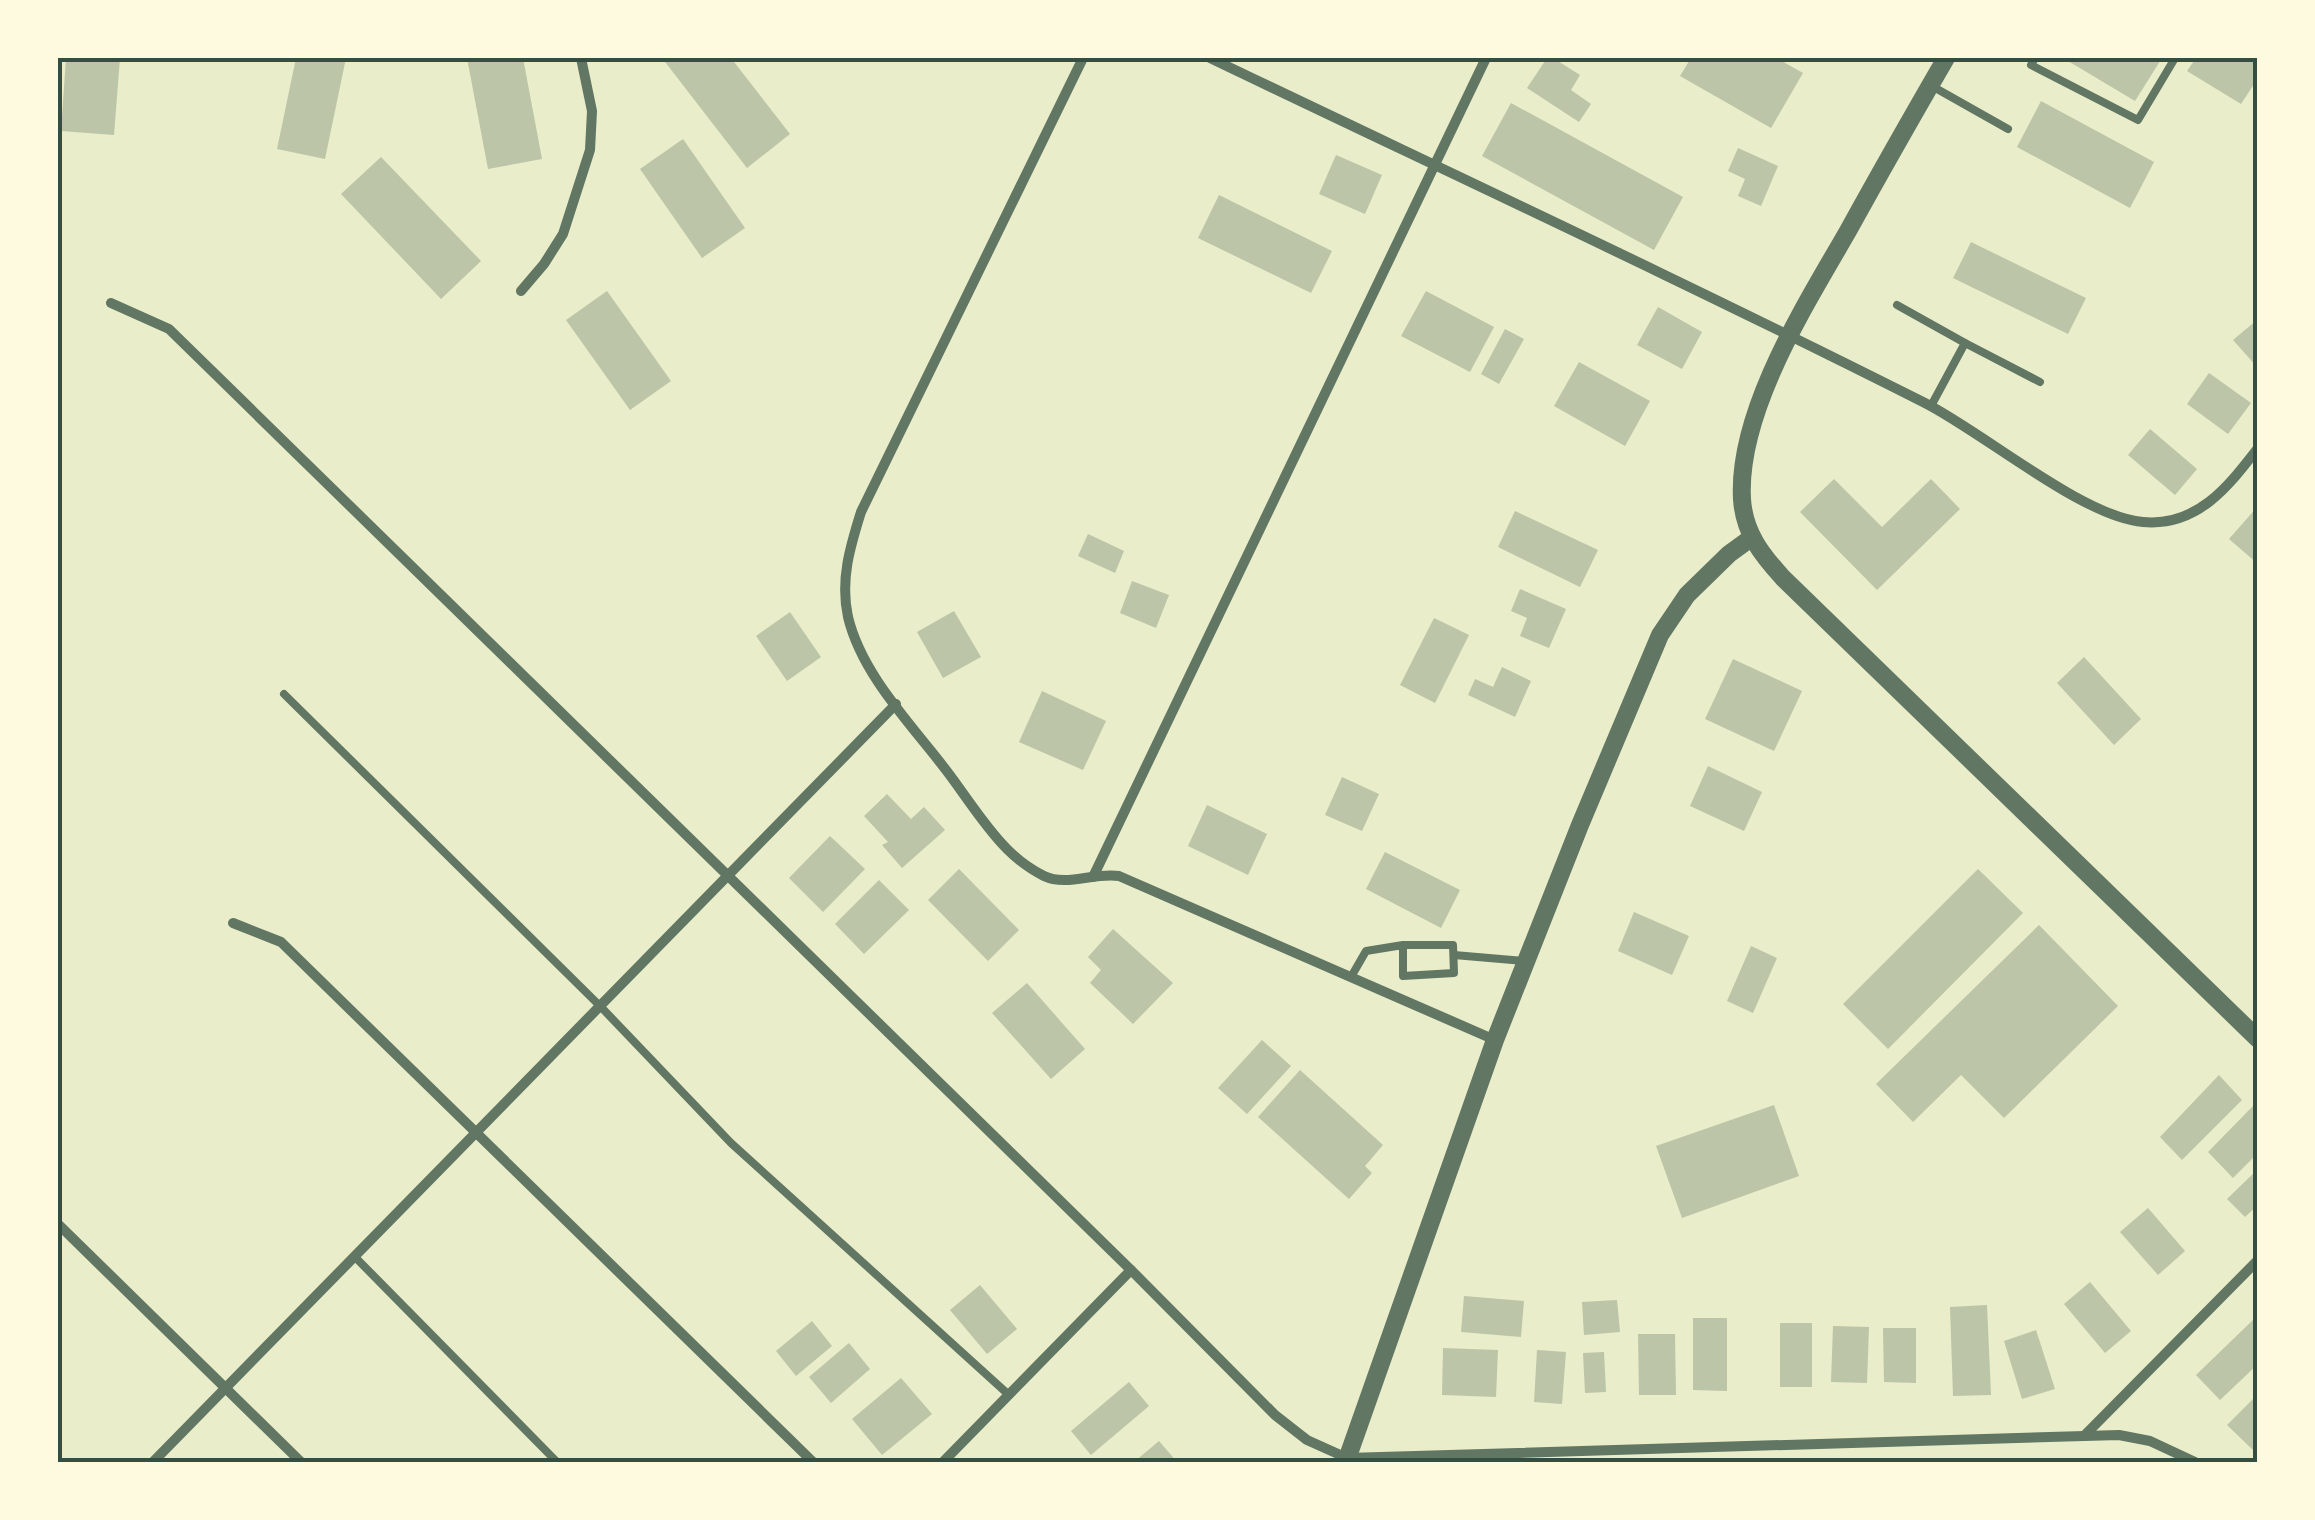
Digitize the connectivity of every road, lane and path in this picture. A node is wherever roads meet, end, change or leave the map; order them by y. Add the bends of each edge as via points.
1 (582, 58) edge
2 (1084, 58) edge
3 (1210, 58) edge
4 (1486, 58) edge
5 (1946, 58) edge
6 (2035, 58) edge
7 (2175, 58) edge
8 (1930, 85) junction
9 (2008, 129) dead end
10 (1434, 165) junction
11 (520, 291) dead end
12 (111, 303) dead end
13 (1897, 305) dead end
14 (1788, 336) junction
15 (1966, 343) junction
16 (2040, 382) dead end
17 (1931, 406) junction
18 (2258, 448) edge
19 (1752, 538) junction
20 (284, 694) dead end
21 (896, 704) junction
22 (728, 876) junction
23 (1093, 876) junction
24 (232, 923) dead end
25 (1403, 945) junction
26 (1454, 955) junction
27 (1526, 961) junction
28 (1403, 976) junction
29 (1352, 977) junction
30 (1395, 996) junction
31 (601, 1007) junction
32 (2258, 1039) edge
33 (1496, 1040) junction
34 (477, 1134) junction
35 (58, 1224) edge
36 (356, 1258) junction
37 (2258, 1260) edge
38 (1131, 1270) junction
39 (226, 1389) junction
40 (1009, 1395) junction
41 (2083, 1436) junction
42 (1346, 1460) edge
43 (153, 1462) edge
44 (301, 1462) edge
45 (556, 1462) edge
46 (814, 1462) edge
47 (942, 1462) edge
48 (2196, 1462) edge

1 - 11 street via 592,111 590,150 563,234
2 - 21 street via 861,512 848,552 845,592 853,633
3 - 10 street
4 - 10 street
5 - 8 street
6 - 7 lane via 2031,66 2138,120
8 - 9 lane
8 - 14 street
10 - 14 street
10 - 23 street
12 - 22 street via 169,329
13 - 15 lane
14 - 17 street
14 - 19 street via 1746,453 1742,498
15 - 16 lane
15 - 17 lane
17 - 18 street via 2115,517 2141,522 2164,522 2203,508
19 - 27 street via 1687,595 1660,635
19 - 32 street via 1783,578
20 - 31 lane
21 - 22 street
21 - 23 street via 1021,862 1059,880
22 - 31 street
22 - 38 street
23 - 29 street via 1119,876
24 - 34 street via 281,942
25 - 26 lane via 1454,945
25 - 28 lane
25 - 29 lane via 1366,951
26 - 27 lane
26 - 28 lane via 1454,973
27 - 33 street
28 - 30 lane
29 - 30 street
30 - 33 street
31 - 34 street
31 - 40 lane via 731,1144
33 - 42 street
34 - 36 street
34 - 46 street
35 - 39 street
36 - 39 street
36 - 45 lane
37 - 41 street
38 - 40 street
38 - 42 street via 1275,1415
39 - 43 street
39 - 44 street
40 - 47 street
41 - 42 street
41 - 48 street via 2135,1436

